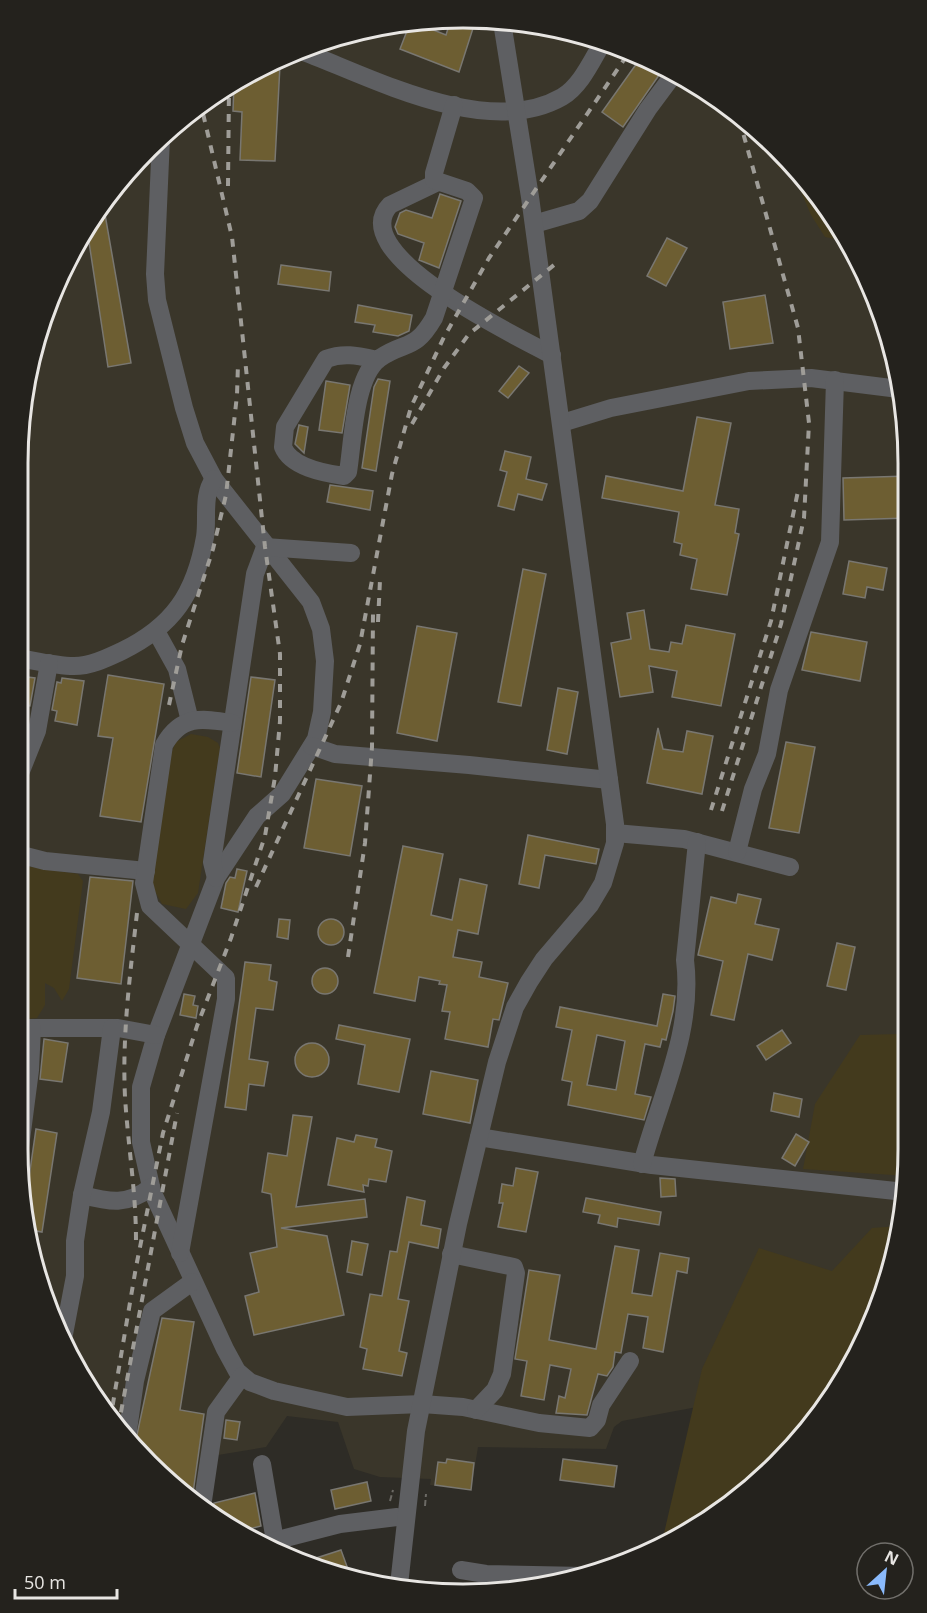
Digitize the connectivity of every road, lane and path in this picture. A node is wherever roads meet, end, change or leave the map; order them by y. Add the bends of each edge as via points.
1 (503, 30) edge
2 (598, 50) edge
3 (314, 56) edge
4 (669, 80) edge
5 (454, 105) junction
6 (516, 110) junction
7 (160, 152) edge
8 (438, 182) junction
9 (534, 224) junction
10 (444, 294) junction
11 (552, 355) junction
12 (378, 360) junction
13 (835, 381) junction
14 (892, 388) edge
15 (562, 423) junction
16 (214, 479) junction
17 (265, 547) junction
18 (351, 553) dead end
19 (156, 632) junction
20 (28, 660) edge
21 (49, 663) junction
22 (190, 721) junction
23 (232, 723) junction
24 (312, 746) junction
25 (28, 753) edge
26 (609, 780) junction
27 (615, 833) junction
28 (697, 842) junction
29 (737, 852) junction
30 (28, 857) edge
31 (790, 867) dead end
32 (146, 871) junction
33 (216, 878) junction
34 (189, 946) junction
35 (28, 1028) edge
36 (112, 1028) junction
37 (156, 1035) junction
38 (28, 1053) edge
39 (28, 1085) edge
40 (479, 1137) junction
41 (642, 1164) junction
42 (151, 1186) junction
43 (897, 1191) edge
44 (82, 1195) junction
45 (180, 1253) junction
46 (451, 1254) junction
47 (192, 1282) junction
48 (66, 1325) edge
49 (630, 1361) dead end
50 (243, 1376) junction
51 (422, 1404) junction
52 (476, 1410) junction
53 (128, 1427) edge
54 (262, 1464) dead end
55 (411, 1478) junction
56 (203, 1498) edge
57 (397, 1516) junction
58 (272, 1540) edge
59 (276, 1542) edge
60 (461, 1570) dead end
61 (551, 1575) edge
62 (392, 1578) edge
63 (402, 1580) edge

1 - 6 street
2 - 6 street via 574,87 562,97
3 - 5 street
4 - 9 street via 590,201 579,211
5 - 6 street via 491,112
5 - 8 street via 434,173
6 - 9 street
7 - 16 street via 155,244 157,300 195,443
8 - 10 street via 467,191 474,198
8 - 10 street via 390,205 381,221 385,237 406,264
9 - 11 street
10 - 11 street
10 - 12 street via 424,334 408,347
11 - 15 street
12 - 12 street via 368,369 362,383 348,472 344,476 293,462 283,447 285,428 326,359 352,355
13 - 14 street
13 - 15 street via 787,377 749,381 611,408
13 - 29 street via 830,542 779,690 767,754 753,789
15 - 26 street
16 - 17 street
16 - 19 street via 207,495 205,537 196,572 177,611
17 - 18 street
17 - 23 street via 255,574
17 - 24 street via 311,602 321,629 324,695
19 - 21 street via 103,660 73,666
19 - 22 street via 177,669
20 - 21 street
21 - 25 street via 37,732
22 - 23 street
22 - 32 street via 173,729 164,745
23 - 33 street via 212,862
24 - 26 street via 335,754
24 - 33 street via 282,794 257,816
26 - 27 street
27 - 28 street
27 - 40 street via 603,883 590,905 544,959 515,1007
28 - 29 street
28 - 41 street via 680,1036 673,1073
29 - 31 street
30 - 32 street
32 - 34 street via 144,883 150,906
33 - 34 street
34 - 37 street
34 - 45 street via 226,978 226,999
35 - 36 street
36 - 37 street
36 - 44 street via 101,1112
37 - 42 street via 141,1087 141,1142
38 - 39 street
40 - 41 street
40 - 46 street
41 - 43 street
42 - 44 street via 136,1199 107,1201
42 - 45 street
44 - 48 street via 75,1241 75,1276
45 - 47 street
46 - 51 street
46 - 52 street via 514,1267 516,1273 502,1374 495,1390
47 - 50 street
47 - 53 street via 152,1311
49 - 52 street via 590,1428 539,1423
50 - 51 street via 274,1391 347,1407
50 - 56 street via 216,1412
51 - 52 street
51 - 55 street via 427,1423
54 - 58 street
55 - 57 street
55 - 63 street via 415,1537
57 - 59 street via 340,1524
57 - 62 street
60 - 61 street

